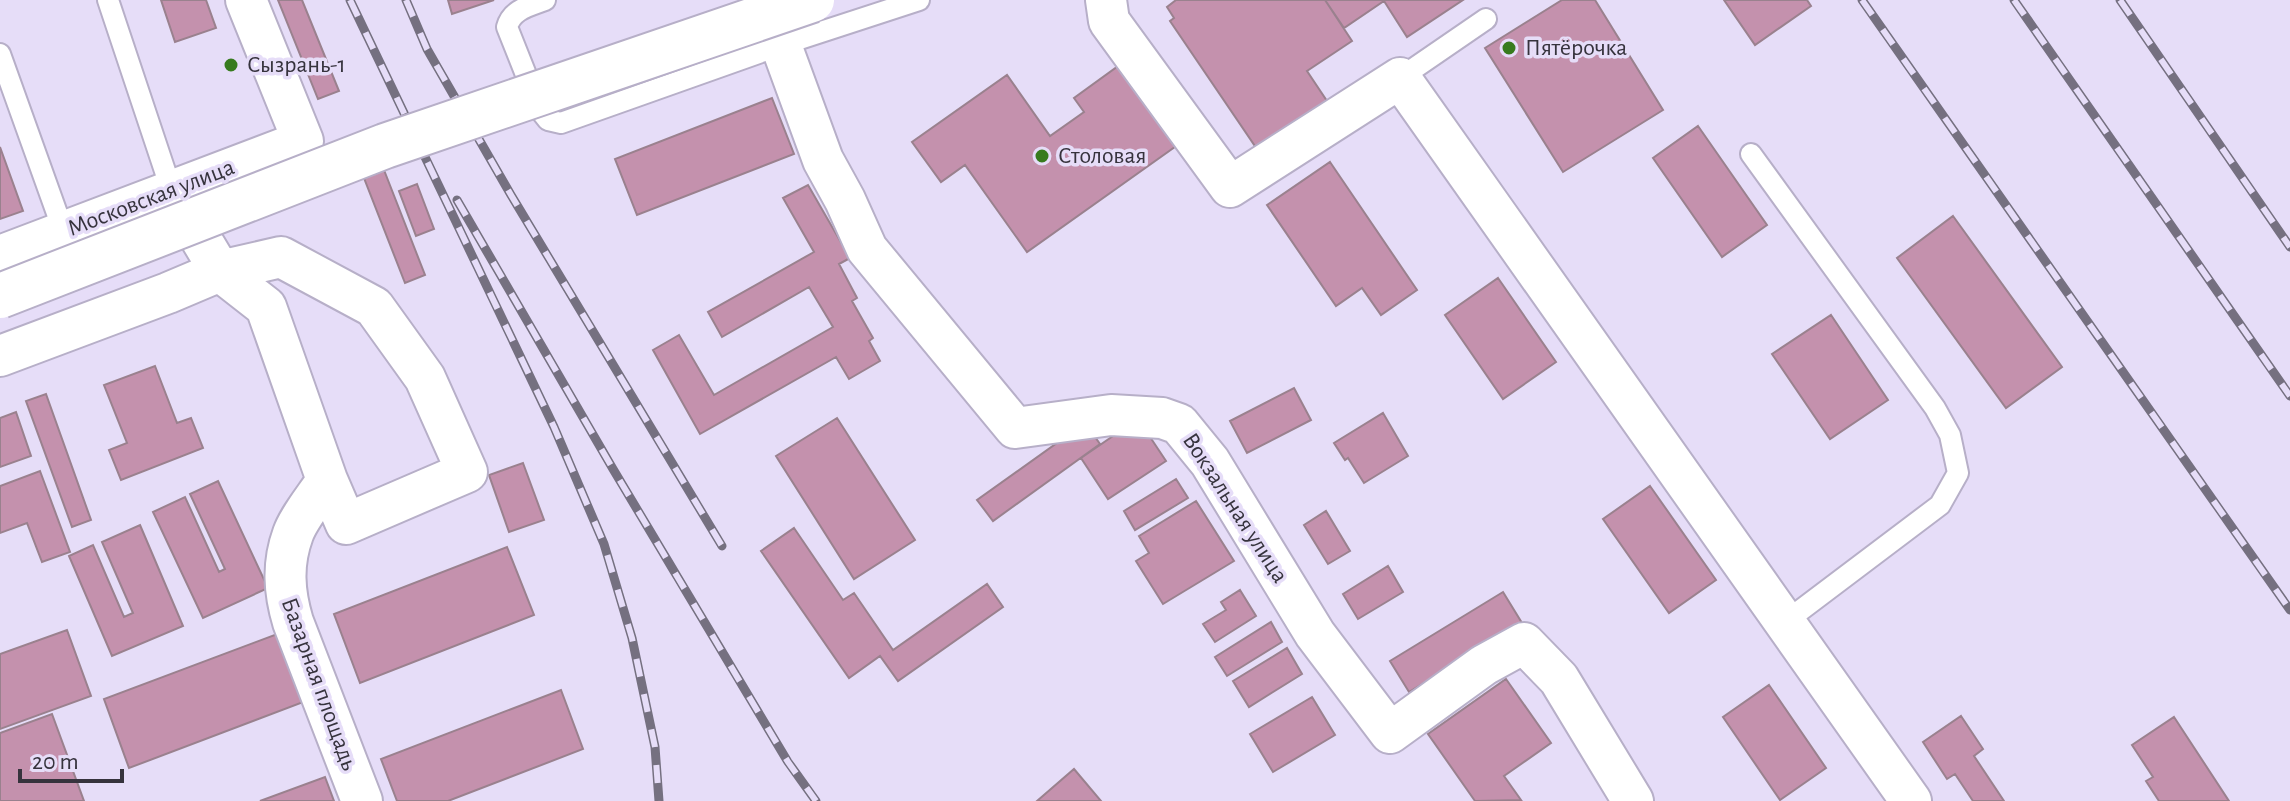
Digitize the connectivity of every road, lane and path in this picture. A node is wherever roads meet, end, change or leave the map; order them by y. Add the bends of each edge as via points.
1 (108, 0) edge
2 (246, 0) edge
3 (545, 0) edge
4 (771, 0) edge
5 (812, 0) edge
6 (919, 0) edge
7 (1106, 0) edge
8 (1486, 19) dead end
9 (781, 45) junction
10 (0, 54) edge
11 (1400, 78) junction
12 (1751, 154) dead end
13 (171, 189) junction
14 (63, 230) junction
15 (0, 256) edge
16 (220, 271) junction
17 (0, 296) edge
18 (0, 356) edge
19 (327, 480) junction
20 (1785, 622) junction
21 (362, 801) edge
22 (1633, 801) edge
23 (1911, 801) edge

1 - 13 lane
2 - 13 street, Московская улица via 303,141
3 - 9 lane via 519,10 507,27 540,110 548,120 561,123
4 - 9 street
5 - 17 street, bridge via 385,146
6 - 9 lane
7 - 11 street via 1109,21 1230,187
8 - 11 lane
9 - 22 street, Вокзальная улица via 823,160 867,249 1015,428 1111,415 1179,424 1210,462 1315,634 1390,733 1484,665 1524,643 1559,679
10 - 14 lane
11 - 20 street
12 - 20 lane via 1935,408 1950,435 1958,473 1940,505
13 - 14 street, Московская улица
13 - 16 street
14 - 15 street, Московская улица
16 - 18 street
16 - 19 street via 266,307
16 - 19 street via 281,257 374,307 425,378 467,472 346,524
19 - 21 street, Базарная площадь via 293,533 285,596
20 - 23 street

